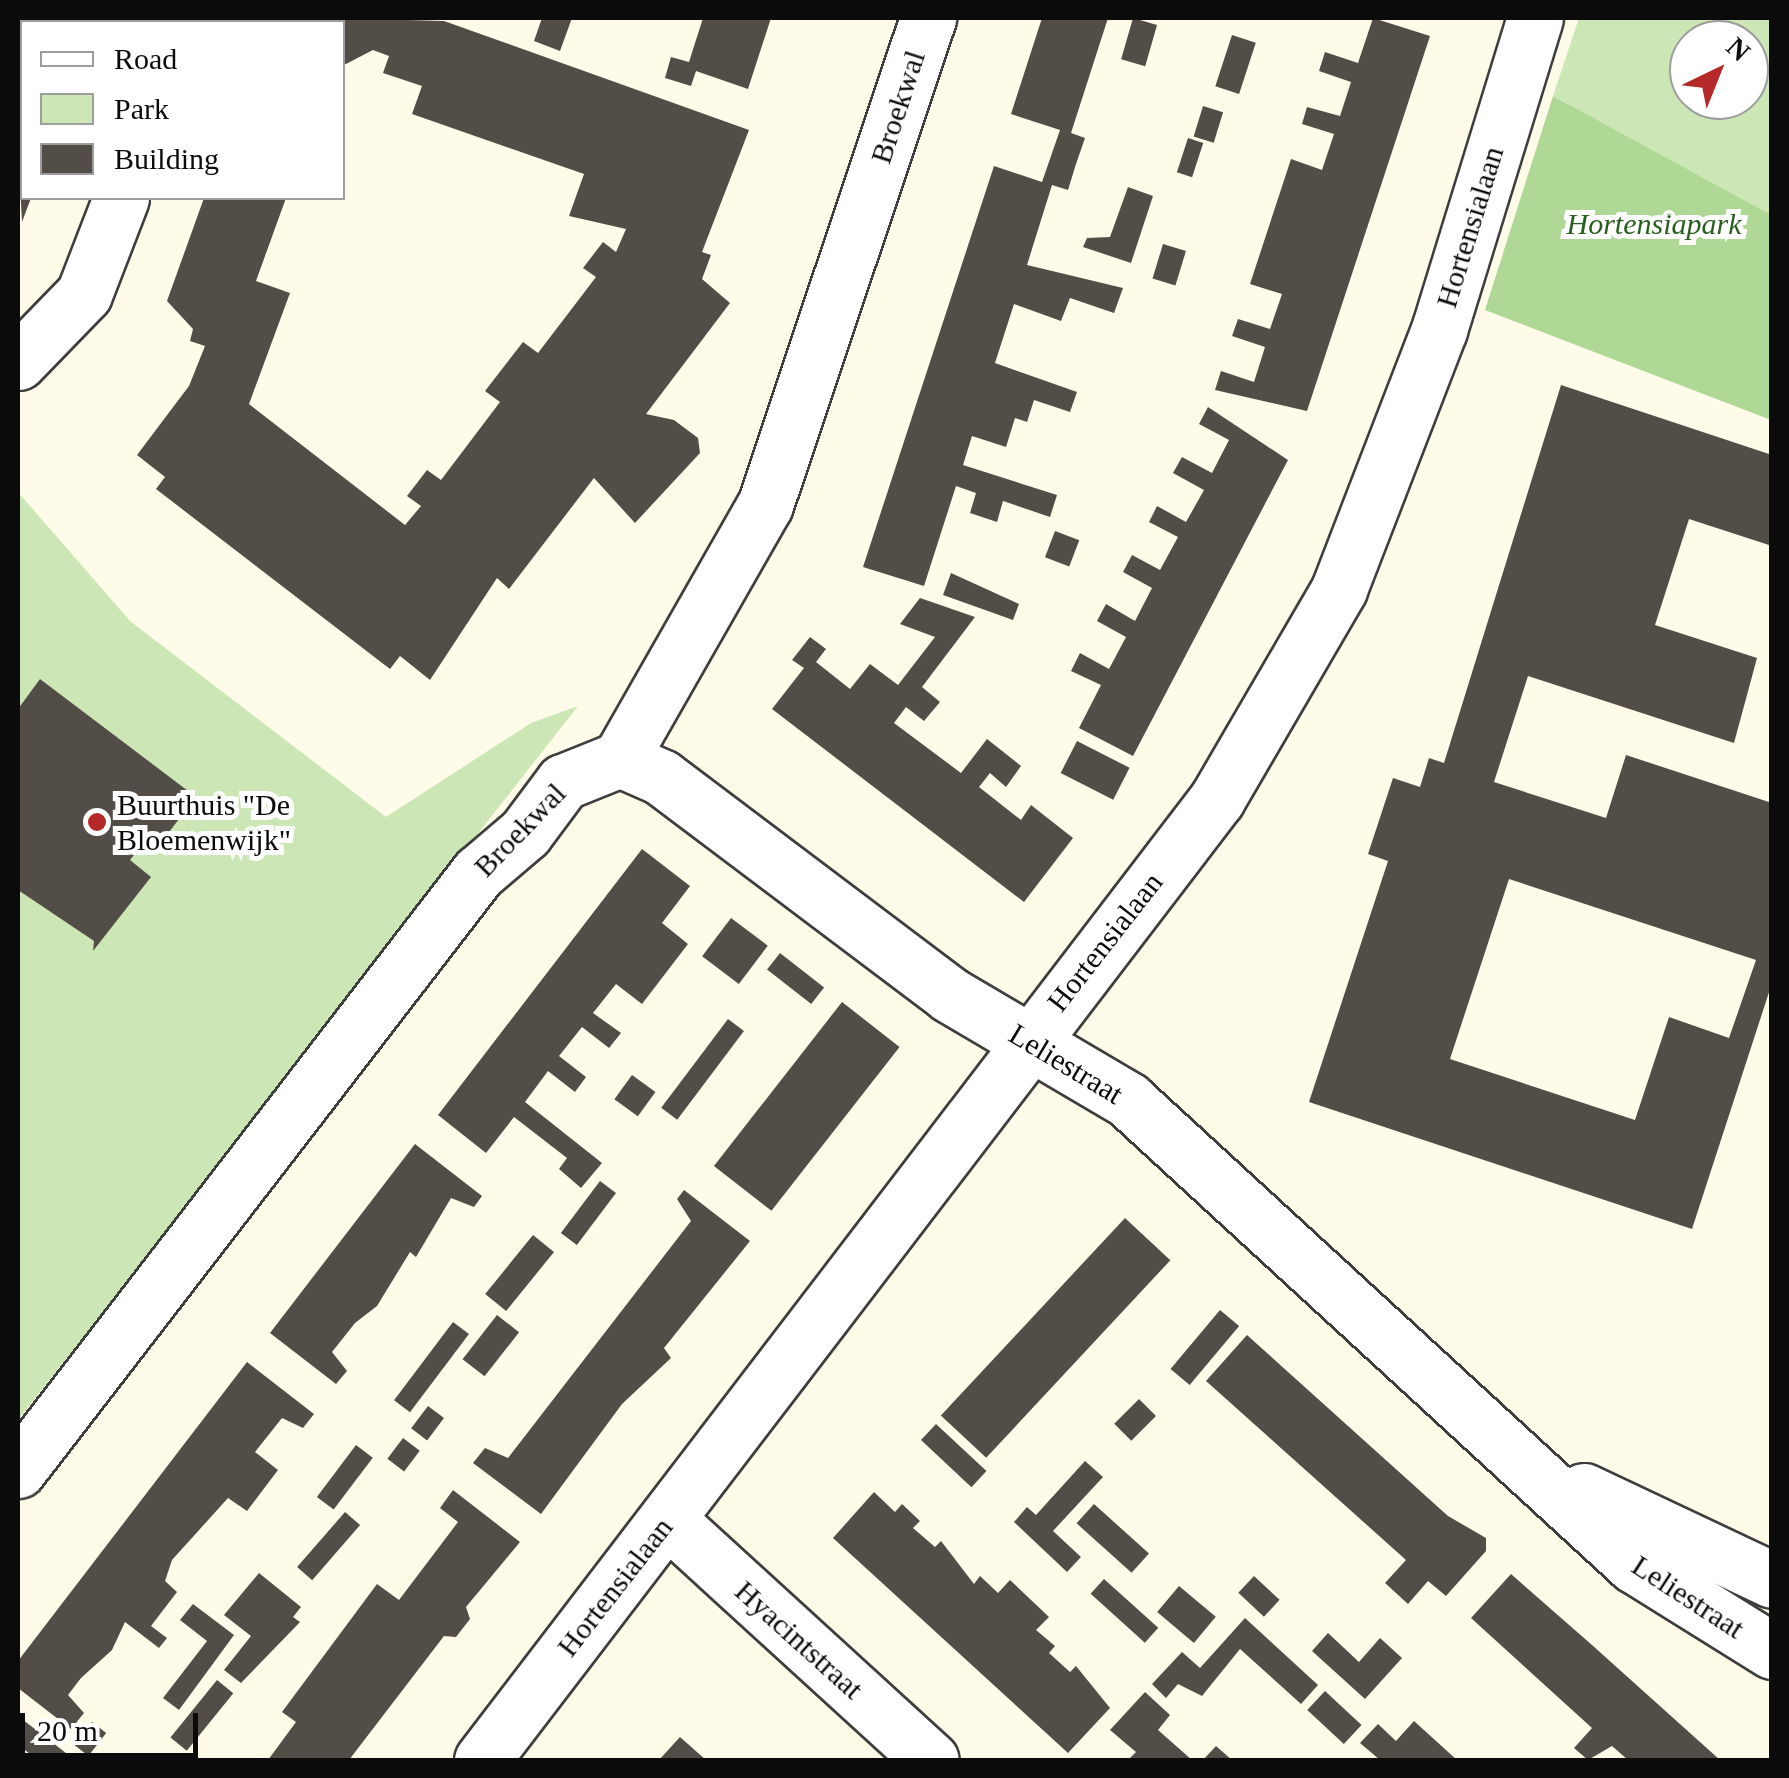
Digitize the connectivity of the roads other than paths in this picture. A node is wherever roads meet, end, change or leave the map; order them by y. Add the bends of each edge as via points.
1 (928, 18) edge
2 (1535, 18) edge
3 (121, 200) edge
4 (18, 362) edge
5 (620, 759) junction
6 (1028, 1040) junction
7 (1470, 1423) junction
8 (18, 1470) edge
9 (668, 1519) junction
10 (1772, 1580) edge
11 (1772, 1651) edge
12 (482, 1760) edge
13 (931, 1760) edge

1 - 5 street, Broekwal via 765,505
2 - 6 street, Hortensialaan via 1438,330 1339,589 1217,799
3 - 4 street via 84,294
5 - 6 street, Leliestraat via 661,777 950,995
5 - 8 street, Broekwal via 564,782 525,833 478,872
6 - 7 street, Leliestraat via 1128,1100
6 - 9 street, Hortensialaan
7 - 10 street, Leliestraat via 1637,1522
7 - 11 street, Leliestraat via 1634,1565
9 - 12 street, Hortensialaan
9 - 13 street, Hyacintstraat

